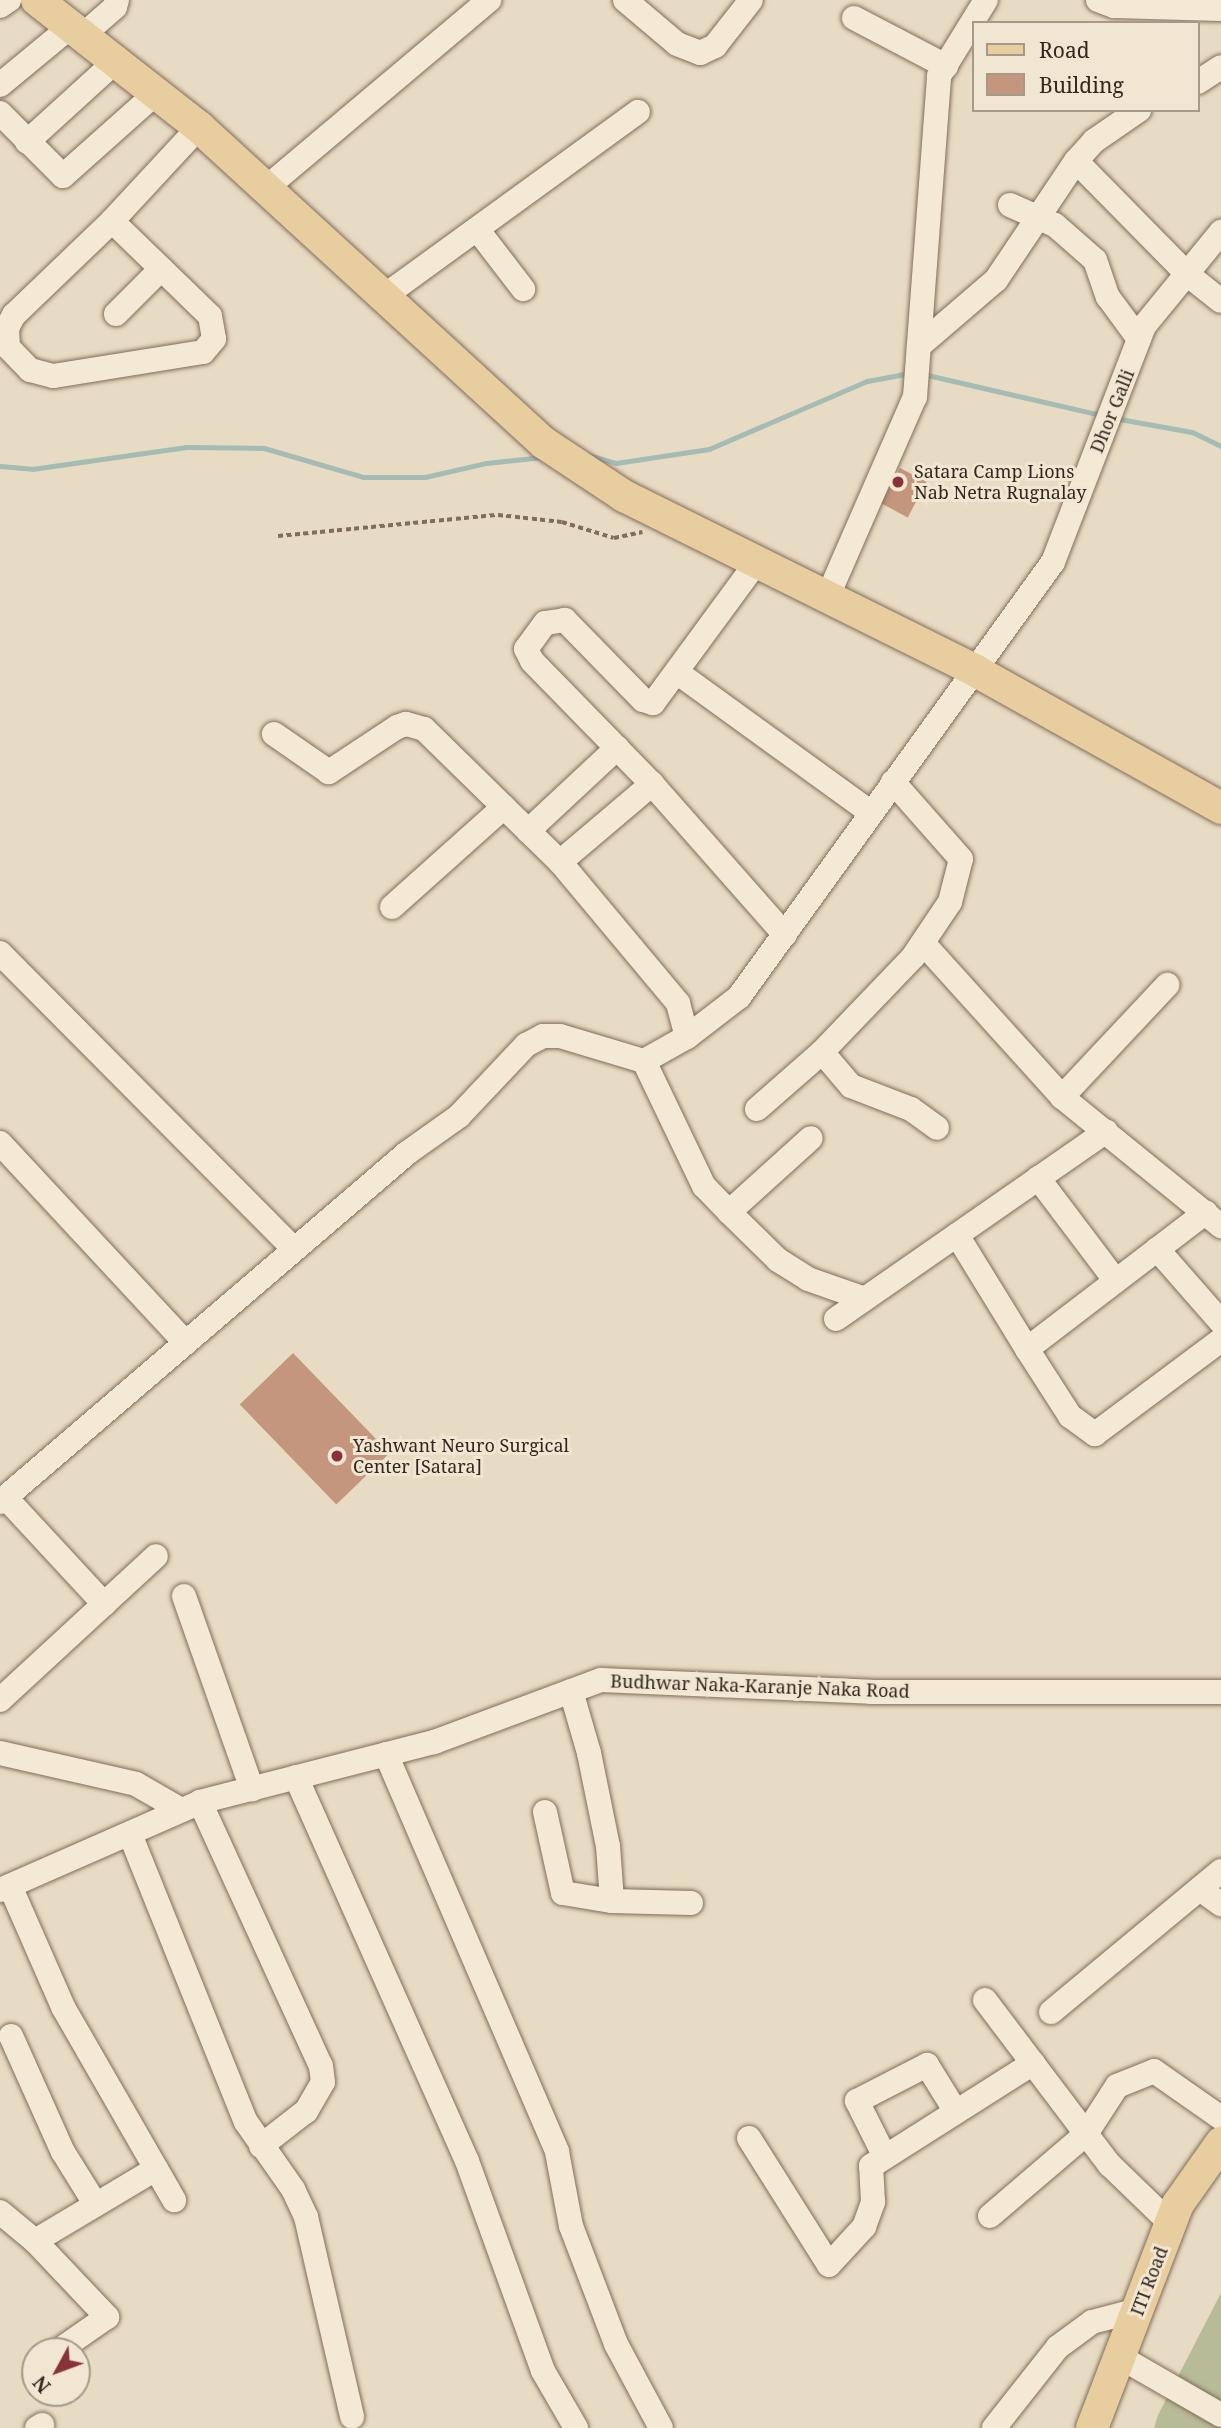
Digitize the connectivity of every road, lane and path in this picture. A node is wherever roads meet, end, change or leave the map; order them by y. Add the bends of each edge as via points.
1 (9, 0) edge
2 (37, 0) edge
3 (117, 0) edge
4 (489, 0) edge
5 (625, 0) edge
6 (751, 0) edge
7 (986, 0) edge
8 (1098, 0) edge
9 (1177, 4) edge
10 (0, 6) edge
11 (1221, 9) edge
12 (854, 19) dead end
13 (973, 21) edge
14 (972, 23) edge
15 (76, 32) junction
16 (115, 62) junction
17 (946, 66) junction
18 (1221, 67) edge
19 (1200, 81) edge
20 (0, 85) edge
21 (156, 93) junction
22 (638, 112) dead end
23 (1134, 112) edge
24 (0, 113) edge
25 (199, 127) junction
26 (27, 142) junction
27 (1076, 161) junction
28 (266, 188) junction
29 (1010, 205) dead end
30 (1038, 218) junction
31 (112, 221) junction
32 (477, 229) junction
33 (1221, 232) edge
34 (161, 269) junction
35 (1187, 274) junction
36 (523, 289) dead end
37 (383, 297) junction
38 (1221, 301) edge
39 (116, 314) dead end
40 (1139, 339) junction
41 (919, 346) junction
42 (662, 515) junction
43 (278, 536) dead end
44 (756, 563) junction
45 (827, 598) junction
46 (976, 671) junction
47 (678, 673) junction
48 (274, 734) dead end
49 (617, 748) junction
50 (892, 782) junction
51 (652, 784) junction
52 (504, 807) junction
53 (1221, 808) edge
54 (870, 812) junction
55 (528, 831) junction
56 (560, 862) junction
57 (392, 908) dead end
58 (785, 935) junction
59 (923, 943) junction
60 (0, 953) edge
61 (1167, 985) dead end
62 (687, 1037) junction
63 (821, 1052) junction
64 (644, 1061) junction
65 (1062, 1097) junction
66 (757, 1109) dead end
67 (937, 1128) dead end
68 (1106, 1131) junction
69 (811, 1138) dead end
70 (0, 1143) edge
71 (1038, 1178) junction
72 (729, 1212) junction
73 (1214, 1219) edge
74 (957, 1235) junction
75 (295, 1250) junction
76 (1157, 1250) junction
77 (1116, 1281) junction
78 (865, 1299) junction
79 (836, 1319) dead end
80 (1221, 1322) edge
81 (1221, 1340) edge
82 (186, 1343) junction
83 (1027, 1349) junction
84 (3, 1499) edge
85 (156, 1556) dead end
86 (184, 1596) dead end
87 (104, 1604) junction
88 (571, 1691) junction
89 (1221, 1692) edge
90 (0, 1700) edge
91 (0, 1753) edge
92 (386, 1754) junction
93 (296, 1777) junction
94 (252, 1788) junction
95 (191, 1806) junction
96 (545, 1812) dead end
97 (130, 1834) junction
98 (1221, 1871) edge
99 (5, 1888) edge
100 (1200, 1889) junction
101 (612, 1901) junction
102 (691, 1903) dead end
103 (1221, 1904) edge
104 (985, 2000) dead end
105 (1051, 2012) dead end
106 (11, 2036) dead end
107 (1032, 2063) junction
108 (956, 2112) junction
109 (1221, 2118) edge
110 (1086, 2134) junction
111 (749, 2138) dead end
112 (1221, 2143) edge
113 (261, 2146) junction
114 (885, 2157) junction
115 (156, 2169) junction
116 (174, 2200) dead end
117 (96, 2205) junction
118 (0, 2212) edge
119 (990, 2216) dead end
120 (1167, 2234) junction
121 (35, 2241) junction
122 (1139, 2306) junction
123 (78, 2337) edge
124 (1120, 2357) junction
125 (1221, 2415) edge
126 (352, 2417) dead end
127 (576, 2428) edge
128 (662, 2428) edge
129 (994, 2428) edge
130 (1092, 2428) edge

1 - 10 street
2 - 15 main road
3 - 15 street via 115,7
4 - 28 street
5 - 6 street via 677,44 701,53 715,46
7 - 13 street
8 - 9 street via 1114,6
9 - 11 street
12 - 17 street
14 - 17 street
15 - 16 main road
15 - 20 street
16 - 21 main road
16 - 26 street
17 - 41 street via 939,76
18 - 19 street
21 - 25 main road
21 - 26 street via 69,175 57,174
22 - 32 street
23 - 27 street
24 - 26 street
25 - 28 main road
25 - 31 street
27 - 30 street
27 - 35 street
28 - 37 main road
29 - 30 street
30 - 40 street via 1055,225 1095,260 1108,297
30 - 41 street via 996,280
31 - 34 street
31 - 34 street via 14,316 6,338 21,363 53,376 203,352 214,339 210,316
32 - 36 street
32 - 37 street
33 - 35 street, Dhor Galli
34 - 39 street
35 - 38 street
35 - 40 street, Dhor Galli via 1144,326
37 - 42 main road via 544,443 624,496
40 - 46 street, Dhor Galli via 1053,562
41 - 45 street via 915,397
42 - 43 path via 640,533 614,538 562,522 498,515
42 - 44 main road
44 - 45 main road
44 - 47 street
45 - 46 main road
46 - 50 street, Dhor Galli
46 - 53 main road
47 - 49 street via 650,704 565,620 545,623 529,642 526,649 532,661
47 - 54 street
48 - 52 street via 329,772 397,727 415,725
49 - 51 street
49 - 55 street
50 - 54 street, Dhor Galli
50 - 59 street via 961,859 950,902
51 - 56 street
51 - 58 street
52 - 55 street
52 - 57 street
54 - 58 street, Dhor Galli
55 - 56 street
56 - 62 street via 678,1003
58 - 62 street, Dhor Galli via 739,997
59 - 63 street
59 - 65 street
60 - 75 street
61 - 65 street
62 - 64 street, Dhor Galli
63 - 66 street
63 - 67 street via 851,1086 911,1109
64 - 72 street via 704,1186
64 - 75 street via 559,1036 543,1036 526,1045 459,1116 407,1153
65 - 68 street
68 - 71 street
68 - 73 street
69 - 72 street
70 - 82 street
71 - 74 street
71 - 77 street
72 - 78 street via 778,1260 808,1279
73 - 76 street
74 - 78 street
74 - 83 street
75 - 82 street
76 - 77 street
76 - 80 street
77 - 83 street
78 - 79 street
81 - 83 street via 1095,1434 1070,1416
82 - 84 street
84 - 87 street
85 - 87 street
86 - 94 street
87 - 90 street
88 - 89 street, Budhwar Naka-Karanje Naka Road via 601,1680 871,1692
88 - 92 street, Budhwar Naka-Karanje Naka Road via 433,1742
88 - 101 street via 600,1806
91 - 95 street via 136,1784
92 - 93 street, Budhwar Naka-Karanje Naka Road
92 - 128 street via 557,2152 571,2225 616,2344
93 - 94 street, Budhwar Naka-Karanje Naka Road
93 - 127 street via 467,2161 543,2371
94 - 95 street, Budhwar Naka-Karanje Naka Road
95 - 97 street, Budhwar Naka-Karanje Naka Road
95 - 113 street via 321,2066 323,2082 306,2111
96 - 101 street via 563,1893
97 - 99 street, Budhwar Naka-Karanje Naka Road
97 - 113 street via 246,2122
98 - 100 street
99 - 115 street via 63,2007
100 - 103 street
100 - 105 street
101 - 102 street
104 - 107 street
106 - 117 street via 63,2152
107 - 108 street
107 - 110 street
108 - 114 street
108 - 114 street via 927,2065 857,2101
109 - 110 street via 1154,2071 1117,2086
110 - 119 street
110 - 120 street
111 - 114 street via 830,2265 864,2227 873,2202 871,2166
112 - 120 main road, ITI Road via 1178,2204
113 - 126 street via 293,2189 306,2217
115 - 116 street
115 - 117 street
117 - 121 street
118 - 121 street
120 - 122 main road, ITI Road
121 - 123 street via 107,2317
122 - 124 main road, ITI Road
122 - 129 street via 1092,2322 1058,2347
124 - 125 street
124 - 130 main road, ITI Road

